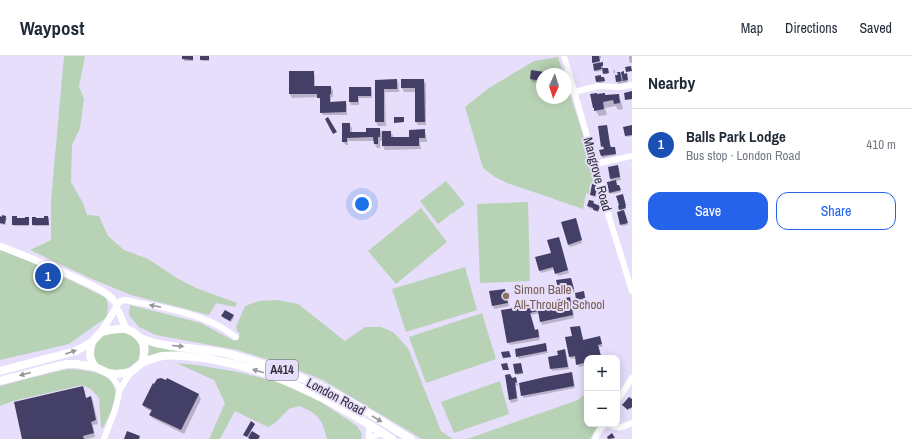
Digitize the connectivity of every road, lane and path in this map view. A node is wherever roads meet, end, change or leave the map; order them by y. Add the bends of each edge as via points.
1 (564, 56) edge
2 (632, 85) edge
3 (574, 92) junction
4 (632, 156) edge
5 (595, 164) junction
6 (0, 246) edge
7 (630, 279) edge
8 (632, 291) edge
9 (116, 306) junction
10 (126, 329) junction
11 (101, 332) junction
12 (236, 337) dead end
13 (140, 338) junction
14 (92, 342) junction
15 (143, 362) junction
16 (95, 367) junction
17 (0, 371) edge
18 (131, 372) junction
19 (108, 373) junction
20 (632, 378) edge
21 (0, 381) edge
22 (120, 389) junction
23 (620, 396) edge
24 (632, 423) edge
25 (369, 425) junction
26 (602, 427) edge
27 (616, 427) edge
28 (382, 433) junction
29 (368, 438) edge
30 (104, 439) edge
31 (392, 439) edge
32 (411, 439) edge
33 (595, 439) edge

1 - 3 street, Mangrove Road
2 - 3 street via 599,86
3 - 5 street, Mangrove Road
4 - 5 street
5 - 7 street, Mangrove Road via 609,217
6 - 9 main road via 82,281 109,296
7 - 8 street, Mangrove Road
9 - 10 main road
9 - 11 main road
12 -> 9 street via 223,328 182,312 126,300
10 - 11 highway
10 - 13 highway
11 - 14 highway
13 - 15 highway via 144,345
13 -> 32 highway, London Road / A414 via 164,345 229,354 279,369 325,388
14 - 16 highway via 90,355
17 -> 14 highway via 68,354
15 - 18 highway
25 -> 15 highway, London Road / A414 via 319,395 249,368 179,356 164,356
16 - 19 highway
16 -> 21 highway via 66,364
18 - 19 highway
18 - 22 street
19 - 22 street
20 - 23 street
22 - 30 street
24 - 27 street
25 - 28 highway, London Road / A414
25 - 29 street
26 - 33 street
28 - 29 street
28 - 31 highway, London Road / A414

